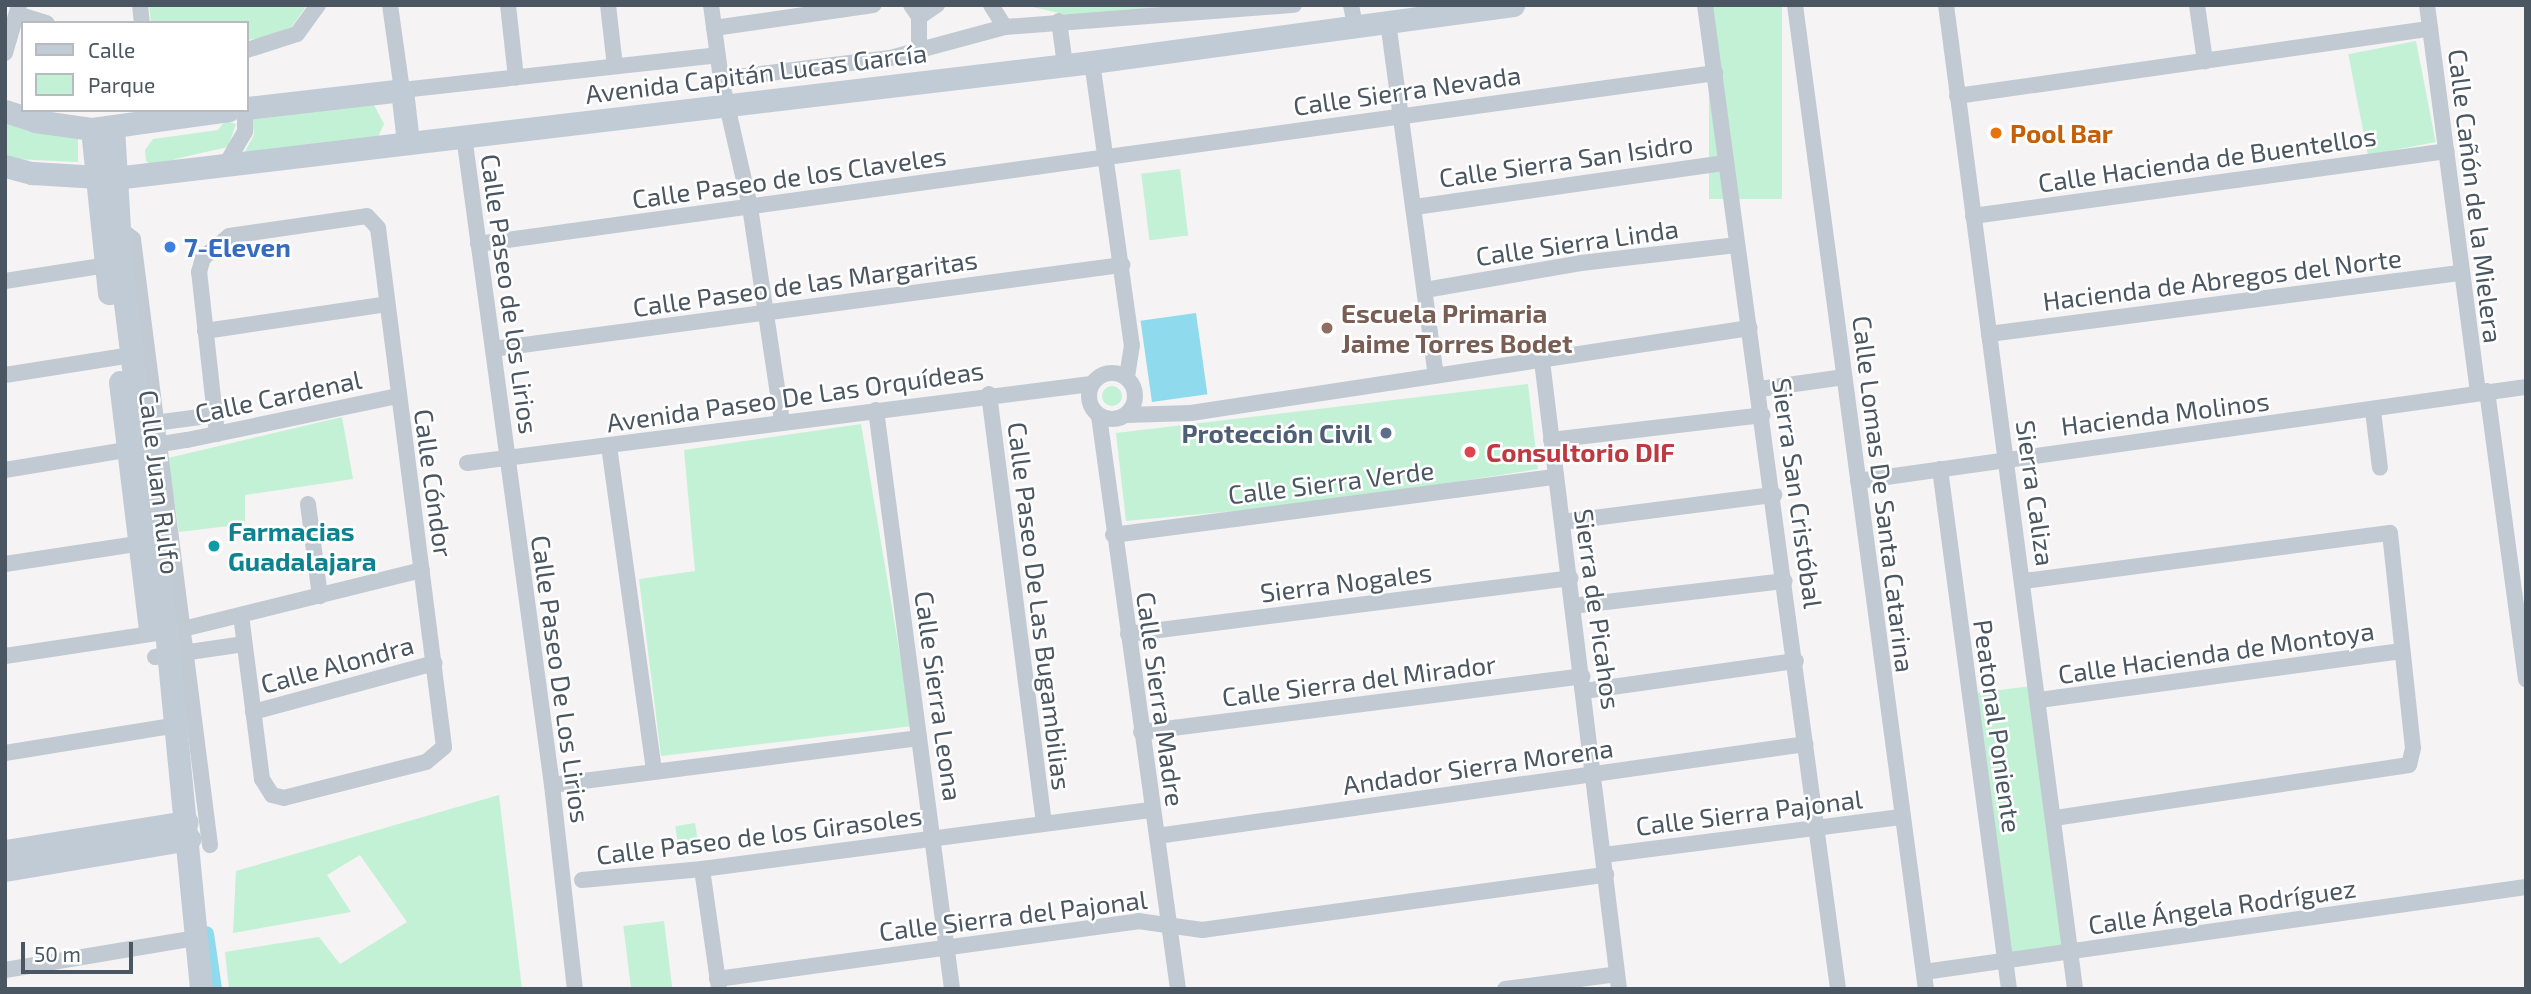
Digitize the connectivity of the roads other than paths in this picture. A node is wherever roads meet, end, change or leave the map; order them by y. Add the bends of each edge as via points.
1 (318, 5) edge
2 (390, 5) edge
3 (508, 5) edge
4 (608, 5) edge
5 (711, 5) edge
6 (873, 5) edge
7 (937, 5) edge
8 (991, 5) edge
9 (1294, 5) edge
10 (1513, 5) edge
11 (1705, 5) edge
12 (1795, 5) edge
13 (1946, 5) edge
14 (2197, 5) edge
15 (2427, 5) edge
16 (18, 10) edge
17 (915, 11) edge
18 (1353, 16) edge
19 (43, 21) edge
20 (1059, 21) junction
21 (1388, 22) junction
22 (1005, 27) junction
23 (714, 29) junction
24 (2430, 29) junction
25 (248, 50) edge
26 (919, 51) junction
27 (5, 53) edge
28 (717, 55) junction
29 (2205, 61) junction
30 (1093, 62) junction
31 (1065, 65) junction
32 (615, 66) junction
33 (1715, 73) junction
34 (516, 78) junction
35 (721, 79) junction
36 (402, 90) junction
37 (1957, 96) junction
38 (727, 102) junction
39 (248, 109) edge
40 (5, 111) edge
41 (217, 112) edge
42 (246, 112) edge
43 (1403, 117) junction
44 (102, 128) junction
45 (464, 136) junction
46 (408, 142) junction
47 (2447, 151) junction
48 (1107, 159) junction
49 (1725, 163) junction
50 (5, 166) edge
51 (225, 166) junction
52 (106, 179) junction
53 (750, 207) junction
54 (1415, 207) junction
55 (1973, 215) junction
56 (109, 224) junction
57 (478, 244) junction
58 (1737, 245) junction
59 (113, 264) junction
60 (1122, 265) junction
61 (2461, 273) junction
62 (5, 281) edge
63 (1425, 290) junction
64 (387, 304) junction
65 (766, 313) junction
66 (1750, 328) junction
67 (205, 331) junction
68 (1989, 334) junction
69 (493, 349) junction
70 (124, 356) junction
71 (1542, 361) junction
72 (5, 375) edge
73 (1436, 375) junction
74 (1844, 377) junction
75 (1127, 378) junction
76 (1091, 384) junction
77 (2526, 387) edge
78 (1760, 389) junction
79 (2482, 392) junction
80 (989, 394) junction
81 (397, 396) junction
82 (876, 410) junction
83 (2373, 411) junction
84 (215, 415) junction
85 (1126, 415) junction
86 (1763, 415) junction
87 (1099, 416) junction
88 (782, 422) junction
89 (217, 435) junction
90 (142, 436) junction
91 (1551, 440) junction
92 (609, 446) junction
93 (506, 459) junction
94 (2006, 459) junction
95 (467, 463) dead end
96 (2381, 468) dead end
97 (1940, 469) junction
98 (5, 470) edge
99 (1556, 477) junction
100 (1858, 481) junction
101 (1774, 495) junction
102 (308, 504) dead end
103 (1562, 522) junction
104 (1113, 535) junction
105 (147, 542) junction
106 (5, 564) edge
107 (422, 570) junction
108 (1570, 578) junction
109 (1785, 580) junction
110 (2024, 581) junction
111 (320, 596) junction
112 (1573, 606) junction
113 (241, 615) junction
114 (167, 631) junction
115 (1128, 634) junction
116 (244, 644) junction
117 (2400, 652) junction
118 (170, 655) junction
119 (5, 656) edge
120 (1796, 661) junction
121 (434, 663) junction
122 (2526, 679) edge
123 (1583, 684) junction
124 (2039, 700) junction
125 (253, 712) junction
126 (170, 726) junction
127 (1141, 732) junction
128 (919, 738) junction
129 (1806, 744) junction
130 (5, 753) edge
131 (654, 772) junction
132 (1595, 774) junction
133 (552, 785) junction
134 (1150, 810) junction
135 (1900, 817) junction
136 (2054, 818) junction
137 (1044, 823) junction
138 (1818, 830) junction
139 (1157, 836) junction
140 (187, 838) junction
141 (933, 839) junction
142 (5, 851) edge
143 (1604, 855) junction
144 (702, 869) junction
145 (5, 870) edge
146 (1606, 875) junction
147 (582, 880) dead end
148 (2526, 887) edge
149 (1168, 923) junction
150 (195, 938) junction
151 (946, 945) junction
152 (2071, 953) junction
153 (2006, 962) junction
154 (5, 970) edge
155 (1925, 980) edge
156 (1618, 981) edge
157 (718, 984) edge
158 (201, 989) edge
159 (575, 989) edge
160 (952, 989) edge
161 (1178, 989) edge
162 (1505, 989) edge
163 (1838, 989) edge
164 (2009, 989) edge
165 (2076, 989) edge

1 - 25 street via 297,34
2 - 36 street
3 - 34 street
4 - 32 street
5 - 23 street
6 - 23 street
7 - 17 street
8 - 22 street
9 - 20 street
10 - 21 street, Avenida Capitán Lucas García
11 - 33 street, Sierra San Cristóbal
12 - 74 street, Calle Lomas De Santa Catarina
13 - 37 street, Sierra Caliza
14 - 29 street
15 - 24 street, Calle Cañón de la Mielera
16 - 19 street
16 - 27 street
17 - 26 street
18 - 21 street, Avenida Capitán Lucas García
18 - 30 street, Avenida Capitán Lucas García
20 - 22 street
20 - 31 street
21 - 43 street
22 - 26 street
23 - 28 street
24 - 29 street
24 - 47 street, Calle Cañón de la Mielera
26 - 35 street
28 - 32 street
28 - 35 street
29 - 37 street
30 - 31 street, Avenida Capitán Lucas García
30 - 48 street
31 - 38 street, Avenida Capitán Lucas García
32 - 34 street
33 - 43 street, Calle Sierra Nevada
33 - 49 street, Sierra San Cristóbal
34 - 36 street
35 - 38 street
36 - 39 street
36 - 46 street
37 - 55 street, Sierra Caliza
38 - 45 street, Avenida Capitán Lucas García
38 - 53 street
40 - 44 street via 36,121
41 - 44 street
42 - 51 street via 245,132
43 - 48 street, Calle Sierra Nevada
43 - 54 street
44 - 52 street, Calle Juan Rulfo
45 - 46 street, Avenida Capitán Lucas García
45 - 57 street, Calle Paseo de los Lirios
46 - 51 street, Avenida Capitán Lucas García
47 - 55 street, Calle Hacienda de Buentellos
47 - 61 street, Calle Cañón de la Mielera
48 - 53 street, Calle Paseo de los Claveles
48 - 60 street
49 - 54 street, Calle Sierra San Isidro
49 - 58 street, Sierra San Cristóbal
50 - 52 street, Avenida Capitán Lucas García
51 - 52 street, Avenida Capitán Lucas García
52 - 56 street, Calle Juan Rulfo
53 - 57 street, Calle Paseo de los Claveles
53 - 65 street
54 - 63 street
55 - 68 street, Sierra Caliza
56 - 59 street, Calle Juan Rulfo
56 - 90 street, Calle Juan Rulfo via 133,239
57 - 69 street, Calle Paseo de los Lirios
58 - 63 street, Calle Sierra Linda via 1581,263
58 - 66 street, Sierra San Cristóbal
59 - 62 street
59 - 70 street, Calle Juan Rulfo
60 - 65 street, Calle Paseo de las Margaritas
60 - 75 street via 1132,345
61 - 68 street, Hacienda de Abregos del Norte
61 - 79 street, Calle Cañón de la Mielera
63 - 73 street
64 - 67 street
64 - 67 street, Calle Cóndor via 378,228 361,215 218,242 203,258 199,272
64 - 81 street, Calle Cóndor
65 - 69 street, Calle Paseo de las Margaritas
65 - 88 street
66 - 71 street
66 - 78 street, Sierra San Cristóbal
67 - 84 street, Calle Cóndor
68 - 94 street, Sierra Caliza
69 - 93 street, Calle Paseo de los Lirios
70 - 72 street
70 - 90 street, Calle Juan Rulfo
71 - 73 street
71 - 91 street, Sierra de Picahos
73 - 85 street via 1191,413
74 - 78 street
74 - 100 street, Calle Lomas De Santa Catarina
75 - 76 street via 1111,372
75 - 85 street via 1135,401
76 - 80 street, Avenida Paseo De Las Orquídeas
76 - 87 street, Calle Sierra Madre via 1088,396
77 - 79 street, Hacienda Molinos
78 - 86 street, Sierra San Cristóbal
79 - 83 street, Hacienda Molinos
79 - 122 street, Calle Cañón de la Mielera
80 - 82 street, Avenida Paseo De Las Orquídeas
80 - 137 street, Calle Paseo De Las Bugambilias
81 - 89 street, Calle Cardenal
81 - 107 street, Calle Cóndor
82 - 88 street, Avenida Paseo De Las Orquídeas
82 - 128 street, Calle Sierra Leona
83 - 94 street, Hacienda Molinos
83 - 96 street
84 - 89 street, Calle Cóndor
84 - 90 street, Calle Cardenal
85 - 87 street
86 - 91 street
86 - 101 street, Sierra San Cristóbal
87 - 104 street, Calle Sierra Madre
88 - 92 street, Avenida Paseo De Las Orquídeas
89 - 90 street, Calle Cardenal
90 - 98 street
90 - 105 street, Calle Juan Rulfo
90 - 114 street, Calle Juan Rulfo
91 - 99 street, Sierra de Picahos
92 - 93 street, Avenida Paseo De Las Orquídeas
92 - 131 street
93 - 95 street, Avenida Paseo De Las Orquídeas
93 - 133 street, Calle Paseo De Los Lirios
94 - 97 street, Hacienda Molinos
94 - 110 street, Sierra Caliza
97 - 100 street, Hacienda Molinos
97 - 153 street, Peatonal Poniente
99 - 103 street, Sierra de Picahos
99 - 104 street, Calle Sierra Verde
100 - 135 street, Calle Lomas De Santa Catarina
101 - 103 street
101 - 109 street, Sierra San Cristóbal
102 - 111 street
103 - 108 street, Sierra de Picahos
104 - 115 street, Calle Sierra Madre
105 - 106 street
105 - 114 street, Calle Juan Rulfo
107 - 111 street
107 - 121 street, Calle Cóndor
108 - 112 street, Sierra de Picahos
108 - 115 street, Sierra Nogales
109 - 112 street
109 - 120 street, Sierra San Cristóbal
110 - 117 street via 2390,533
110 - 124 street, Sierra Caliza
111 - 113 street
112 - 123 street, Sierra de Picahos
113 - 114 street
113 - 116 street, Calle Cóndor
114 - 118 street, Calle Juan Rulfo
114 - 118 street, Calle Juan Rulfo
114 - 119 street
115 - 127 street, Calle Sierra Madre
116 - 118 street
116 - 125 street, Calle Cóndor
117 - 124 street, Calle Hacienda de Montoya
117 - 136 street via 2413,748 2409,765
118 - 126 street, Calle Juan Rulfo
118 - 140 street, Calle Juan Rulfo
120 - 123 street, Calle Sierra del Mirador
120 - 129 street, Sierra San Cristóbal
121 - 125 street, Calle Alondra
121 - 125 street, Calle Cóndor via 445,737 444,747 426,762 278,798 262,779
123 - 127 street, Calle Sierra del Mirador
123 - 132 street, Sierra de Picahos
124 - 136 street, Sierra Caliza
126 - 130 street
126 - 140 street, Calle Juan Rulfo
127 - 134 street, Calle Sierra Madre
128 - 131 street
128 - 141 street, Calle Sierra Leona
129 - 132 street, Andador Sierra Morena
129 - 138 street, Sierra San Cristóbal
131 - 133 street
132 - 139 street, Andador Sierra Morena
132 - 143 street, Sierra de Picahos
133 - 159 street, Calle Paseo De Los Lirios
134 - 137 street, Calle Paseo de los Girasoles
134 - 139 street, Calle Sierra Madre
135 - 138 street, Calle Sierra Pajonal
135 - 155 street, Calle Lomas De Santa Catarina
136 - 152 street, Sierra Caliza
137 - 141 street, Calle Paseo de los Girasoles
138 - 143 street, Calle Sierra Pajonal
138 - 163 street, Sierra San Cristóbal
139 - 149 street, Calle Sierra Madre
140 - 142 street
140 - 145 street
140 - 150 street
141 - 144 street, Calle Paseo de los Girasoles
141 - 151 street, Calle Sierra Leona
143 - 146 street, Sierra de Picahos
144 - 147 street, Calle Paseo de los Girasoles
144 - 157 street
146 - 149 street, Calle Sierra del Pajonal via 1202,930
146 - 156 street, Sierra de Picahos
148 - 152 street, Calle Ángela Rodríguez
149 - 151 street, Calle Sierra del Pajonal via 1138,921
149 - 161 street, Calle Sierra Madre
150 - 154 street
150 - 158 street
151 - 157 street, Calle Sierra del Pajonal
151 - 160 street, Calle Sierra Leona
152 - 153 street, Calle Ángela Rodríguez
152 - 165 street, Sierra Caliza
153 - 155 street, Calle Ángela Rodríguez
153 - 164 street, Peatonal Poniente
156 - 162 street

